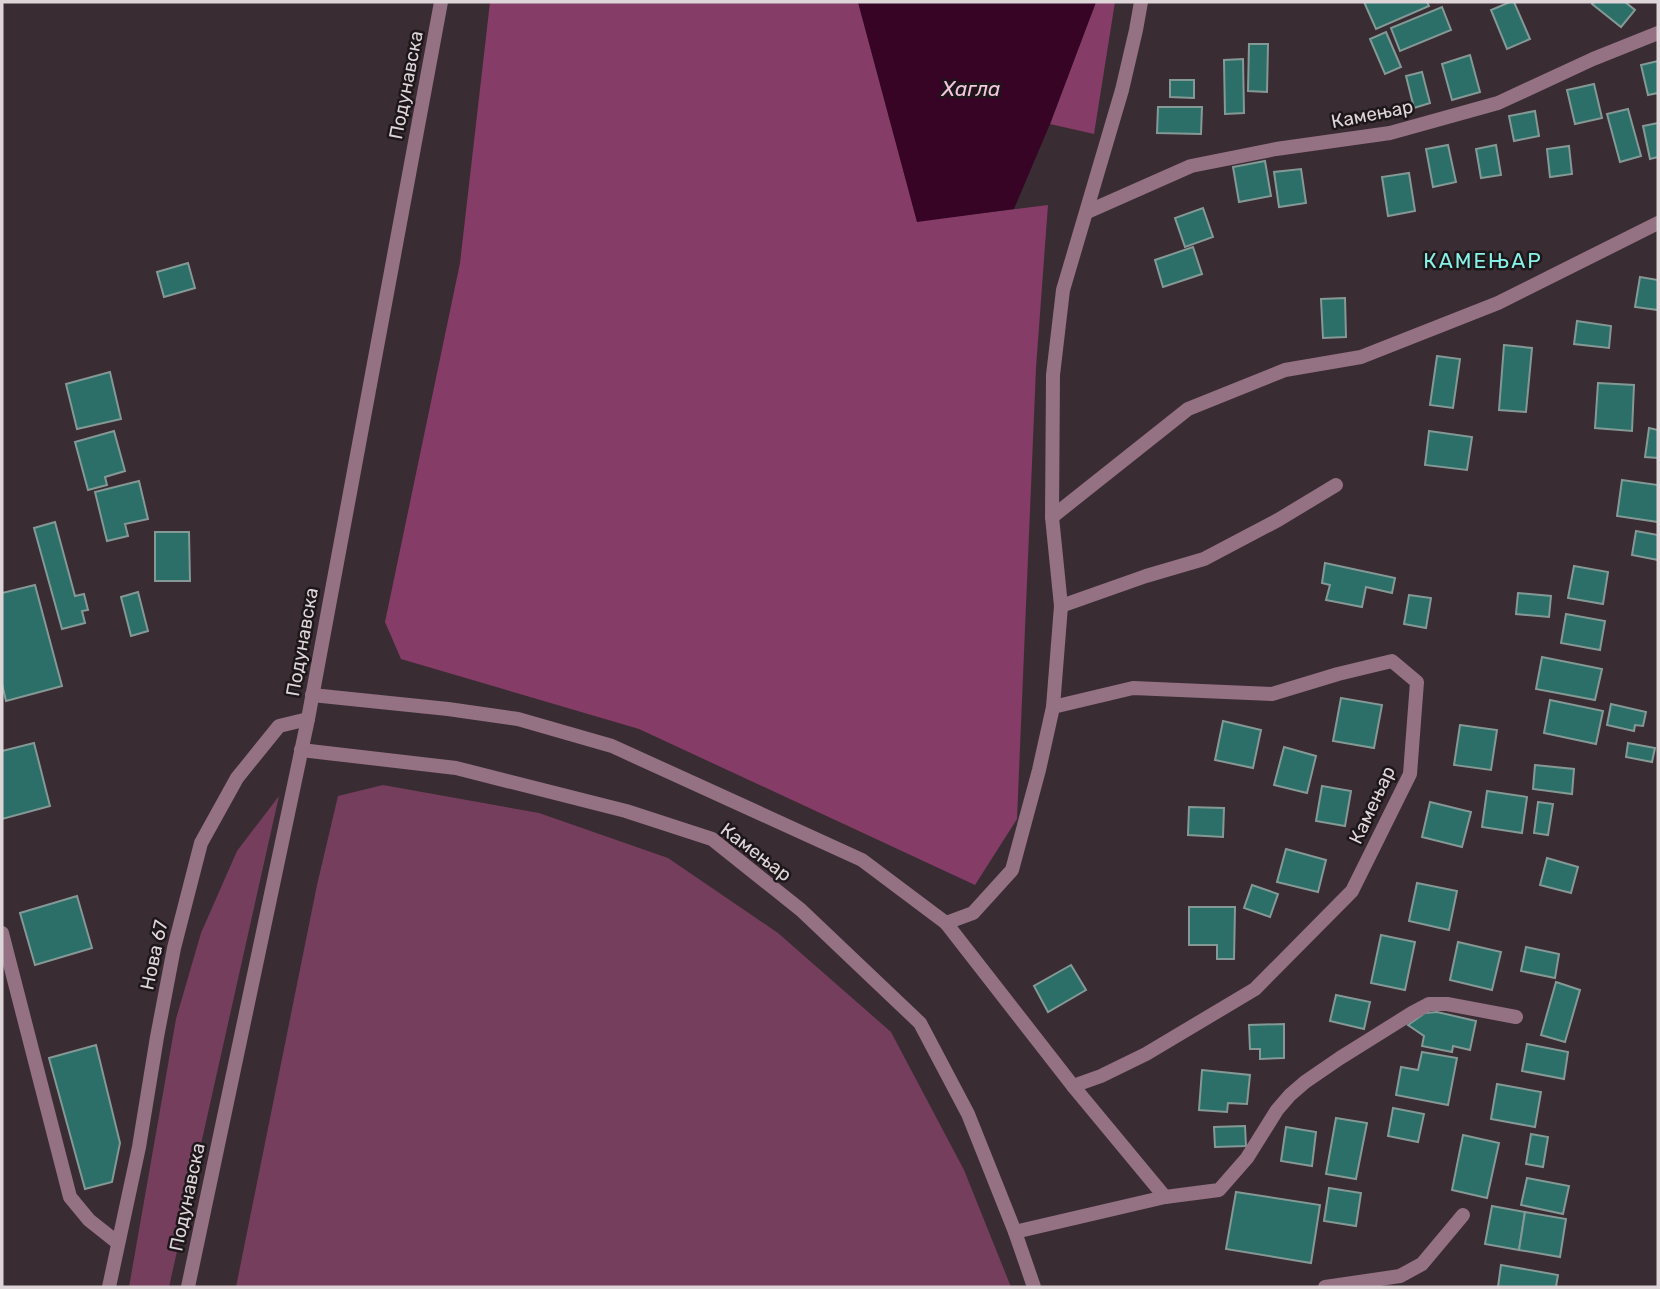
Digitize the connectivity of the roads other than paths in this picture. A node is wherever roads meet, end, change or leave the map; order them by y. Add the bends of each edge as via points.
1 (441, 2) edge
2 (1141, 2) edge
3 (1658, 33) edge
4 (1087, 212) junction
5 (1658, 223) edge
6 (1336, 485) dead end
7 (1052, 517) junction
8 (1061, 606) junction
9 (312, 695) junction
10 (1053, 707) junction
11 (308, 719) junction
12 (301, 750) junction
13 (946, 923) junction
14 (2, 933) edge
15 (1516, 1017) dead end
16 (1073, 1086) junction
17 (1165, 1197) junction
18 (1463, 1215) dead end
19 (1015, 1232) junction
20 (118, 1244) junction
21 (109, 1287) edge
22 (188, 1287) edge
23 (1034, 1287) edge
24 (1325, 1287) edge

1 - 9 street, Подунавска
2 - 4 street via 1122,90
3 - 4 street, Камењар via 1498,103 1390,133 1191,166
4 - 7 street via 1063,290 1053,375
5 - 7 street via 1498,303 1361,357 1285,370 1188,409
6 - 8 street via 1204,559
7 - 8 street
8 - 10 street
9 - 11 street, Подунавска
9 - 13 street via 518,719 612,746 862,860
10 - 13 street via 1012,870 973,913
10 - 16 street, Камењар via 1133,688 1272,694 1392,661 1417,682 1410,774 1352,891 1255,989 1146,1054
11 - 12 street, Подунавска
11 - 20 street, Нова 67 via 279,726 237,778 201,843 174,948
12 - 19 street, Камењар via 456,768 626,811 712,839 801,910 920,1023 968,1114
12 - 22 street, Подунавска
13 - 16 street
14 - 20 street via 70,1197
15 - 17 street via 1429,1003 1297,1088 1219,1190
16 - 17 street
17 - 19 street
18 - 24 street via 1422,1264 1400,1276
19 - 23 street, Камењар
20 - 21 street, Нова 67

